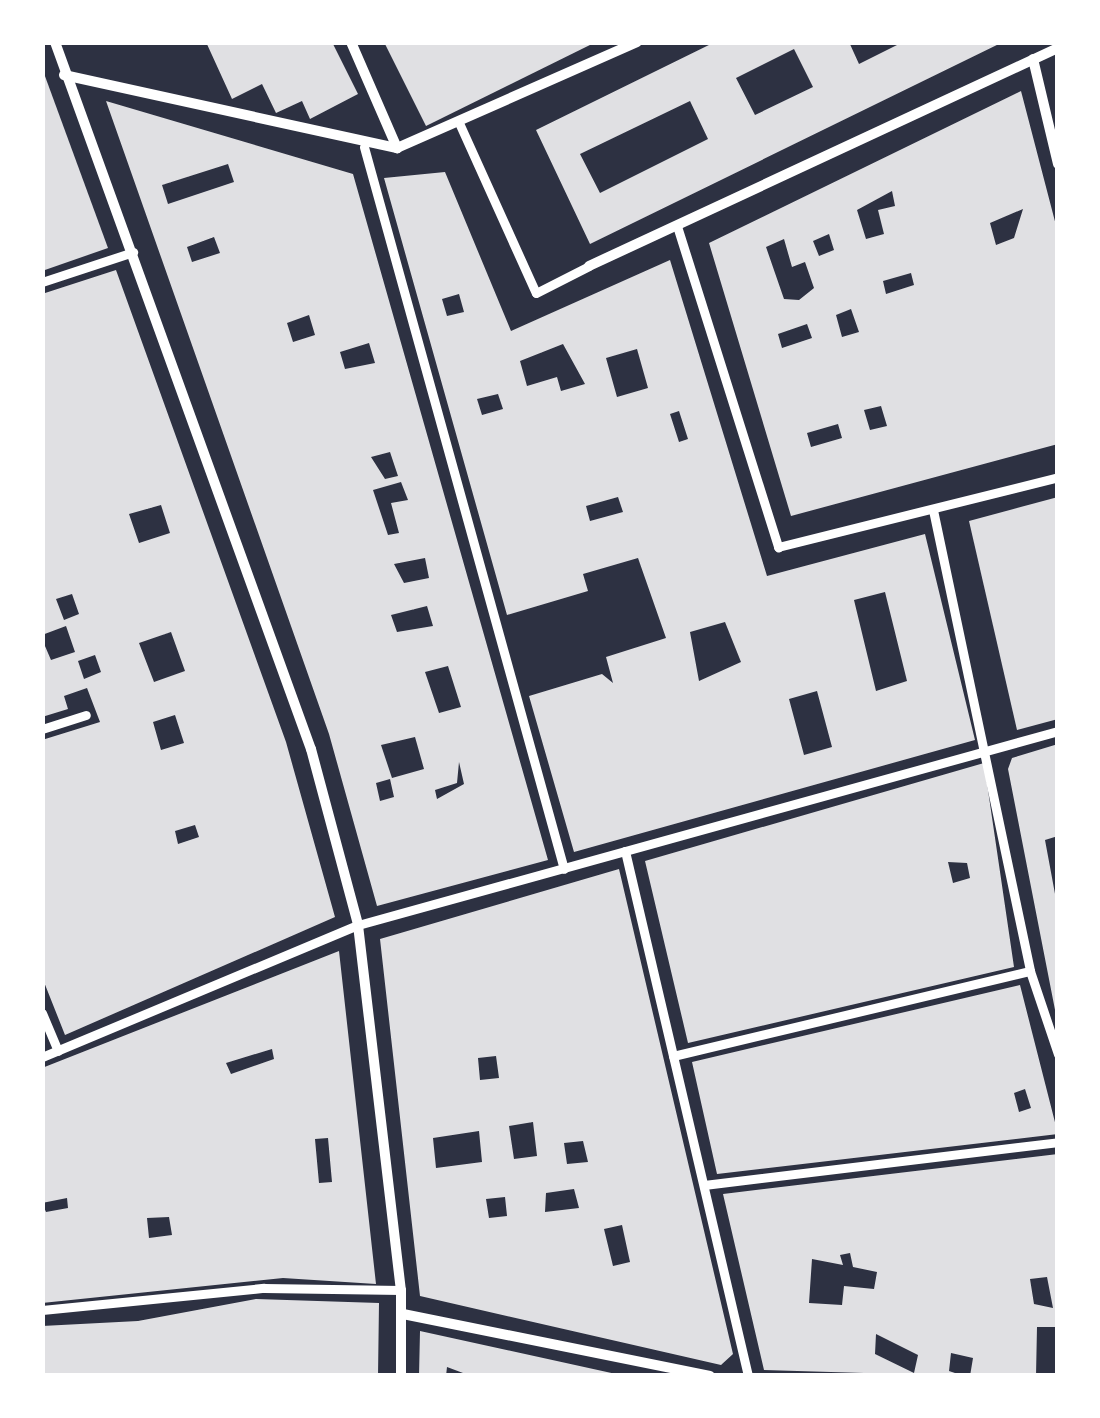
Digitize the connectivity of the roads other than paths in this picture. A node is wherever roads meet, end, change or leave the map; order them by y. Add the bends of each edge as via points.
1 (55, 42) edge
2 (351, 42) edge
3 (636, 42) edge
4 (1058, 48) edge
5 (1033, 58) junction
6 (64, 74) junction
7 (460, 125) junction
8 (364, 148) junction
9 (397, 148) junction
10 (1058, 164) edge
11 (677, 226) junction
12 (132, 252) junction
13 (589, 266) joint
14 (42, 282) edge
15 (1058, 477) edge
16 (933, 510) junction
17 (86, 715) dead end
18 (42, 729) edge
19 (1058, 731) edge
20 (987, 752) junction
21 (625, 851) junction
22 (564, 869) junction
23 (358, 925) junction
24 (1030, 971) junction
25 (42, 1013) edge
26 (1054, 1040) edge
27 (58, 1052) junction
28 (1058, 1054) edge
29 (674, 1056) junction
30 (42, 1058) edge
31 (1058, 1142) edge
32 (704, 1185) junction
33 (401, 1290) junction
34 (42, 1310) edge
35 (403, 1314) junction
36 (401, 1376) edge
37 (710, 1376) edge
38 (748, 1376) edge

1 - 6 street
2 - 9 street
3 - 7 street
4 - 5 street
5 - 10 street
5 - 11 street
6 - 8 street
6 - 12 street
7 - 9 street
7 - 13 street via 536,293
8 - 9 street
8 - 22 street
11 - 13 street
11 - 16 street via 778,548
12 - 14 street
12 - 23 street via 311,749
15 - 16 street
16 - 20 street
17 - 18 street
19 - 20 street
20 - 21 street
20 - 24 street
21 - 22 street
21 - 29 street
22 - 23 street
23 - 27 street
23 - 33 street
24 - 26 street
24 - 29 street
25 - 27 street
26 - 28 street
27 - 30 street
29 - 32 street
31 - 32 street
32 - 38 street
33 - 34 street via 264,1288
33 - 35 street
35 - 36 street
35 - 37 street

